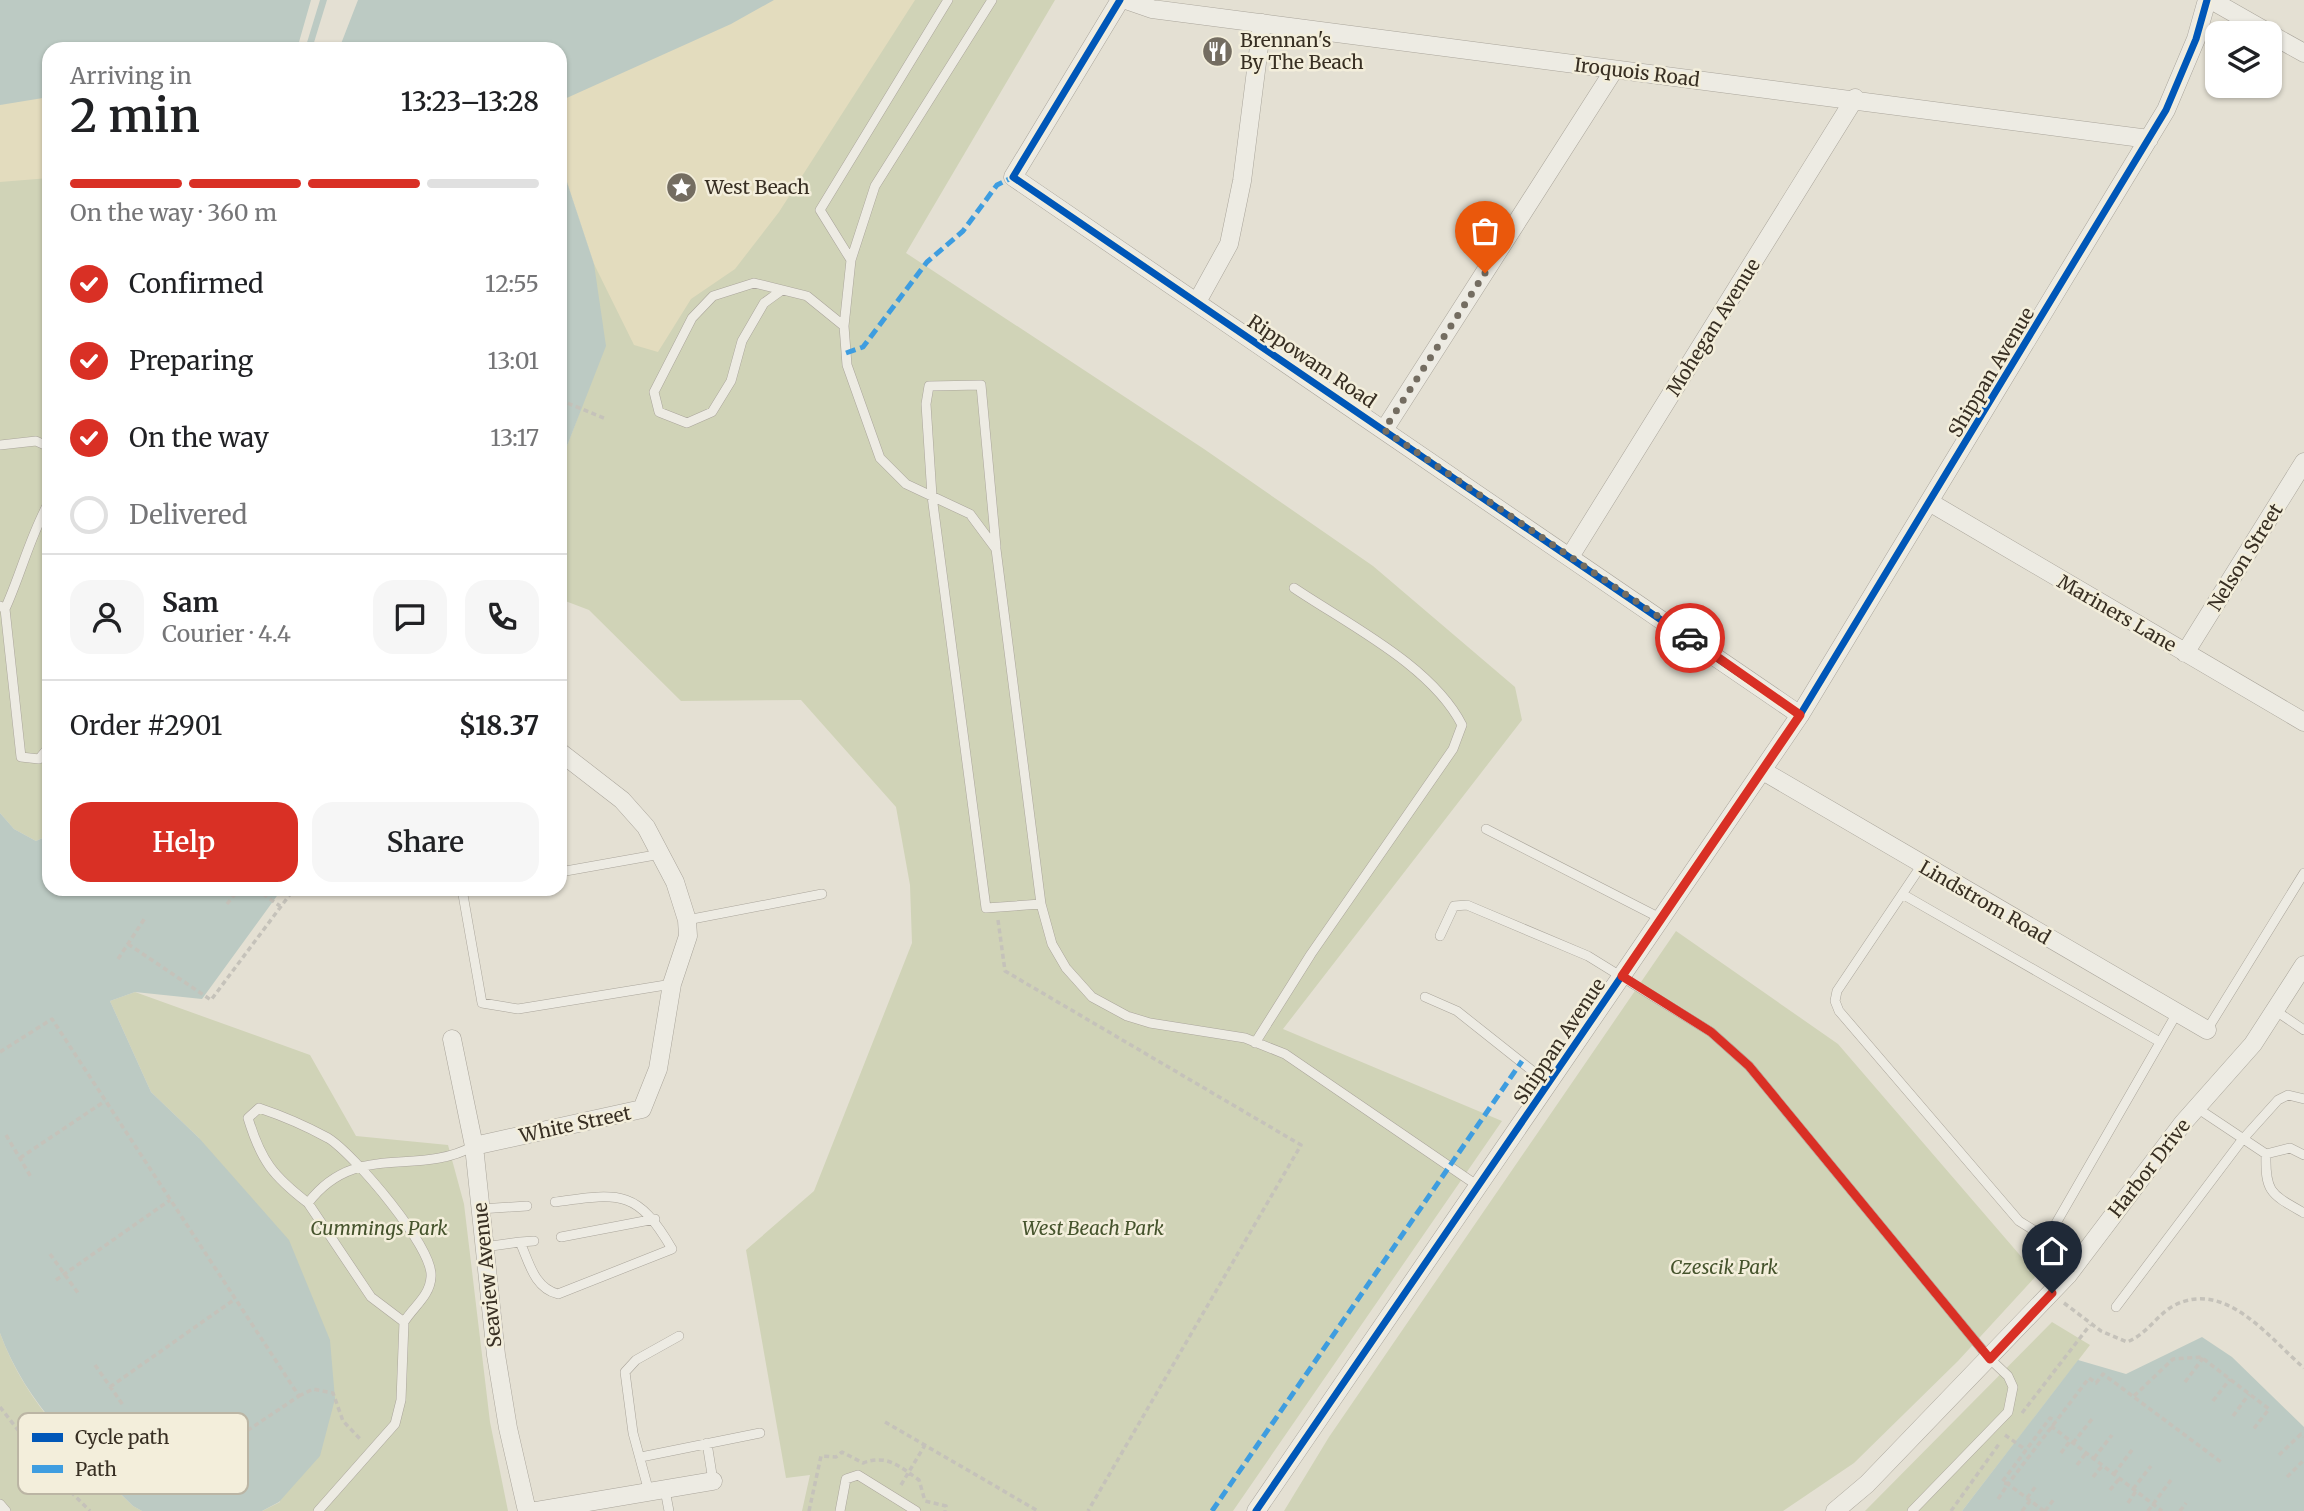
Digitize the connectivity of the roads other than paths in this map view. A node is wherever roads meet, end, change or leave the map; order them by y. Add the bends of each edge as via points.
1 (948, 0) edge
2 (992, 0) edge
3 (1120, 0) edge
4 (1126, 0) edge
5 (2209, 0) edge
6 (2246, 21) edge
7 (1262, 23) junction
8 (2282, 41) edge
9 (2304, 53) edge
10 (1614, 70) junction
11 (1855, 98) junction
12 (2149, 139) junction
13 (851, 260) junction
14 (782, 290) junction
15 (1197, 302) junction
16 (844, 326) junction
17 (1384, 430) junction
18 (42, 444) edge
19 (0, 445) edge
20 (2304, 462) edge
21 (932, 496) junction
22 (1931, 503) junction
23 (42, 515) edge
24 (996, 549) junction
25 (1571, 555) junction
26 (1294, 588) dead end
27 (2, 608) edge
28 (2185, 653) junction
29 (1800, 715) junction
30 (2304, 722) edge
31 (42, 755) edge
32 (567, 757) edge
33 (1763, 771) junction
34 (1486, 829) dead end
35 (662, 854) junction
36 (1921, 866) junction
37 (567, 871) edge
38 (2304, 873) edge
39 (822, 894) dead end
40 (1904, 895) junction
41 (463, 896) edge
42 (1041, 904) junction
43 (1662, 919) junction
44 (687, 920) junction
45 (1440, 936) dead end
46 (2304, 965) edge
47 (1622, 976) junction
48 (671, 984) junction
49 (1425, 997) dead end
50 (2276, 1011) junction
51 (2177, 1013) junction
52 (2207, 1030) joint
53 (2304, 1030) edge
54 (452, 1039) dead end
55 (1255, 1042) junction
56 (2160, 1042) junction
57 (1549, 1084) junction
58 (2304, 1098) edge
59 (2197, 1108) junction
60 (2242, 1140) junction
61 (474, 1146) junction
62 (2266, 1154) junction
63 (2304, 1155) edge
64 (362, 1166) junction
65 (1478, 1186) junction
66 (555, 1202) dead end
67 (308, 1203) junction
68 (527, 1206) dead end
69 (480, 1209) junction
70 (2304, 1213) edge
71 (655, 1219) junction
72 (561, 1237) dead end
73 (534, 1241) dead end
74 (520, 1242) junction
75 (484, 1247) junction
76 (2116, 1307) dead end
77 (404, 1322) junction
78 (679, 1336) dead end
79 (1990, 1359) junction
80 (760, 1433) dead end
81 (707, 1443) junction
82 (641, 1457) junction
83 (713, 1481) joint
84 (657, 1491) junction
85 (0, 1504) edge
86 (6, 1511) edge
87 (318, 1511) edge
88 (527, 1511) edge
89 (535, 1511) edge
90 (668, 1511) edge
91 (839, 1511) edge
92 (916, 1511) edge
93 (1256, 1511) edge
94 (1835, 1511) edge
95 (1912, 1511) edge

1 - 13 lane via 820,210
2 - 13 lane via 876,186
3 - 15 street, Rippowam Road via 1013,177
4 - 7 street, Iroquois Road via 1152,9
5 - 6 street
5 - 12 street, Shippan Avenue via 2180,78
7 - 10 street, Iroquois Road
7 - 15 street via 1234,226
8 - 9 street
10 - 11 street, Iroquois Road
10 - 17 street
11 - 12 street, Iroquois Road
11 - 25 street, Mohegan Avenue
12 - 22 street, Shippan Avenue
13 - 16 lane
14 - 14 lane via 754,283 713,296 692,318 654,392 659,412 687,423 712,412 731,381 742,341 764,303
14 - 16 lane via 807,296
15 - 17 street, Rippowam Road
16 - 21 lane via 847,365 880,458 906,484
17 - 25 street, Rippowam Road
18 - 19 lane
20 - 28 street, Nelson Street
21 - 24 lane via 970,514
21 - 24 lane via 929,386 981,384
21 - 42 lane via 986,908
22 - 28 street, Mariners Lane
22 - 29 street, Shippan Avenue
23 - 27 lane via 19,578
24 - 42 lane
25 - 29 street, Rippowam Road
26 - 55 lane via 1416,670 1452,704 1462,725 1453,749
27 - 31 lane via 21,757
28 - 30 street, Mariners Lane
29 - 33 street, Shippan Avenue
32 - 35 street, White Street via 622,800
33 - 36 street, Lindstrom Road
33 - 43 street, Shippan Avenue
34 - 43 lane
35 - 37 lane
35 - 44 street, White Street
36 - 40 lane
36 - 51 street, Lindstrom Road
38 - 52 lane
39 - 44 lane
40 - 56 lane
40 - 56 lane via 1837,991 1835,1001 2019,1221 2035,1231 2046,1232 2055,1225
41 - 48 lane via 482,1003 518,1009
42 - 55 lane via 1059,957 1104,1006 1150,1023
43 - 47 street, Shippan Avenue
44 - 48 street, White Street via 688,936
45 - 47 lane via 1454,906 1467,905 1588,956
46 - 50 street, Harbor Drive
47 - 57 street, Shippan Avenue
47 - 79 lane via 1711,1032 1749,1066
48 - 61 street, White Street via 658,1069 642,1109
49 - 57 lane via 1457,1011
50 - 53 lane
50 - 59 street, Harbor Drive
51 - 52 street, Lindstrom Road
51 - 56 lane
54 - 61 street, Seaview Avenue
55 - 65 lane via 1285,1054
57 - 65 street, Shippan Avenue
58 - 60 lane via 2288,1095 2277,1100
59 - 60 lane
59 - 79 street, Harbor Drive via 2052,1293
60 - 62 lane
60 - 76 lane
61 - 64 lane via 452,1158
61 - 69 street, Seaview Avenue
62 - 63 lane via 2290,1148
62 - 70 lane via 2267,1186 2272,1194
64 - 67 lane via 323,1184
64 - 67 lane via 329,1139 259,1108 248,1118 257,1145 277,1180
64 - 77 lane via 429,1263 431,1279 426,1293
65 - 93 street, Shippan Avenue
66 - 71 lane via 607,1195 633,1203
67 - 77 lane via 371,1297
68 - 69 lane
69 - 75 street, Seaview Avenue
71 - 72 lane
71 - 74 lane via 672,1249 558,1294 537,1281
73 - 74 lane
74 - 75 lane
75 - 88 street, Seaview Avenue via 508,1428
77 - 87 lane via 395,1424
78 - 82 lane via 635,1360 625,1371
79 - 94 street, Harbor Drive
79 - 95 lane via 2013,1387 2008,1412
80 - 81 lane
81 - 82 lane
81 - 83 lane
82 - 84 lane
83 - 84 street
84 - 89 street
84 - 90 lane
85 - 86 lane
91 - 92 lane via 846,1479 858,1475

